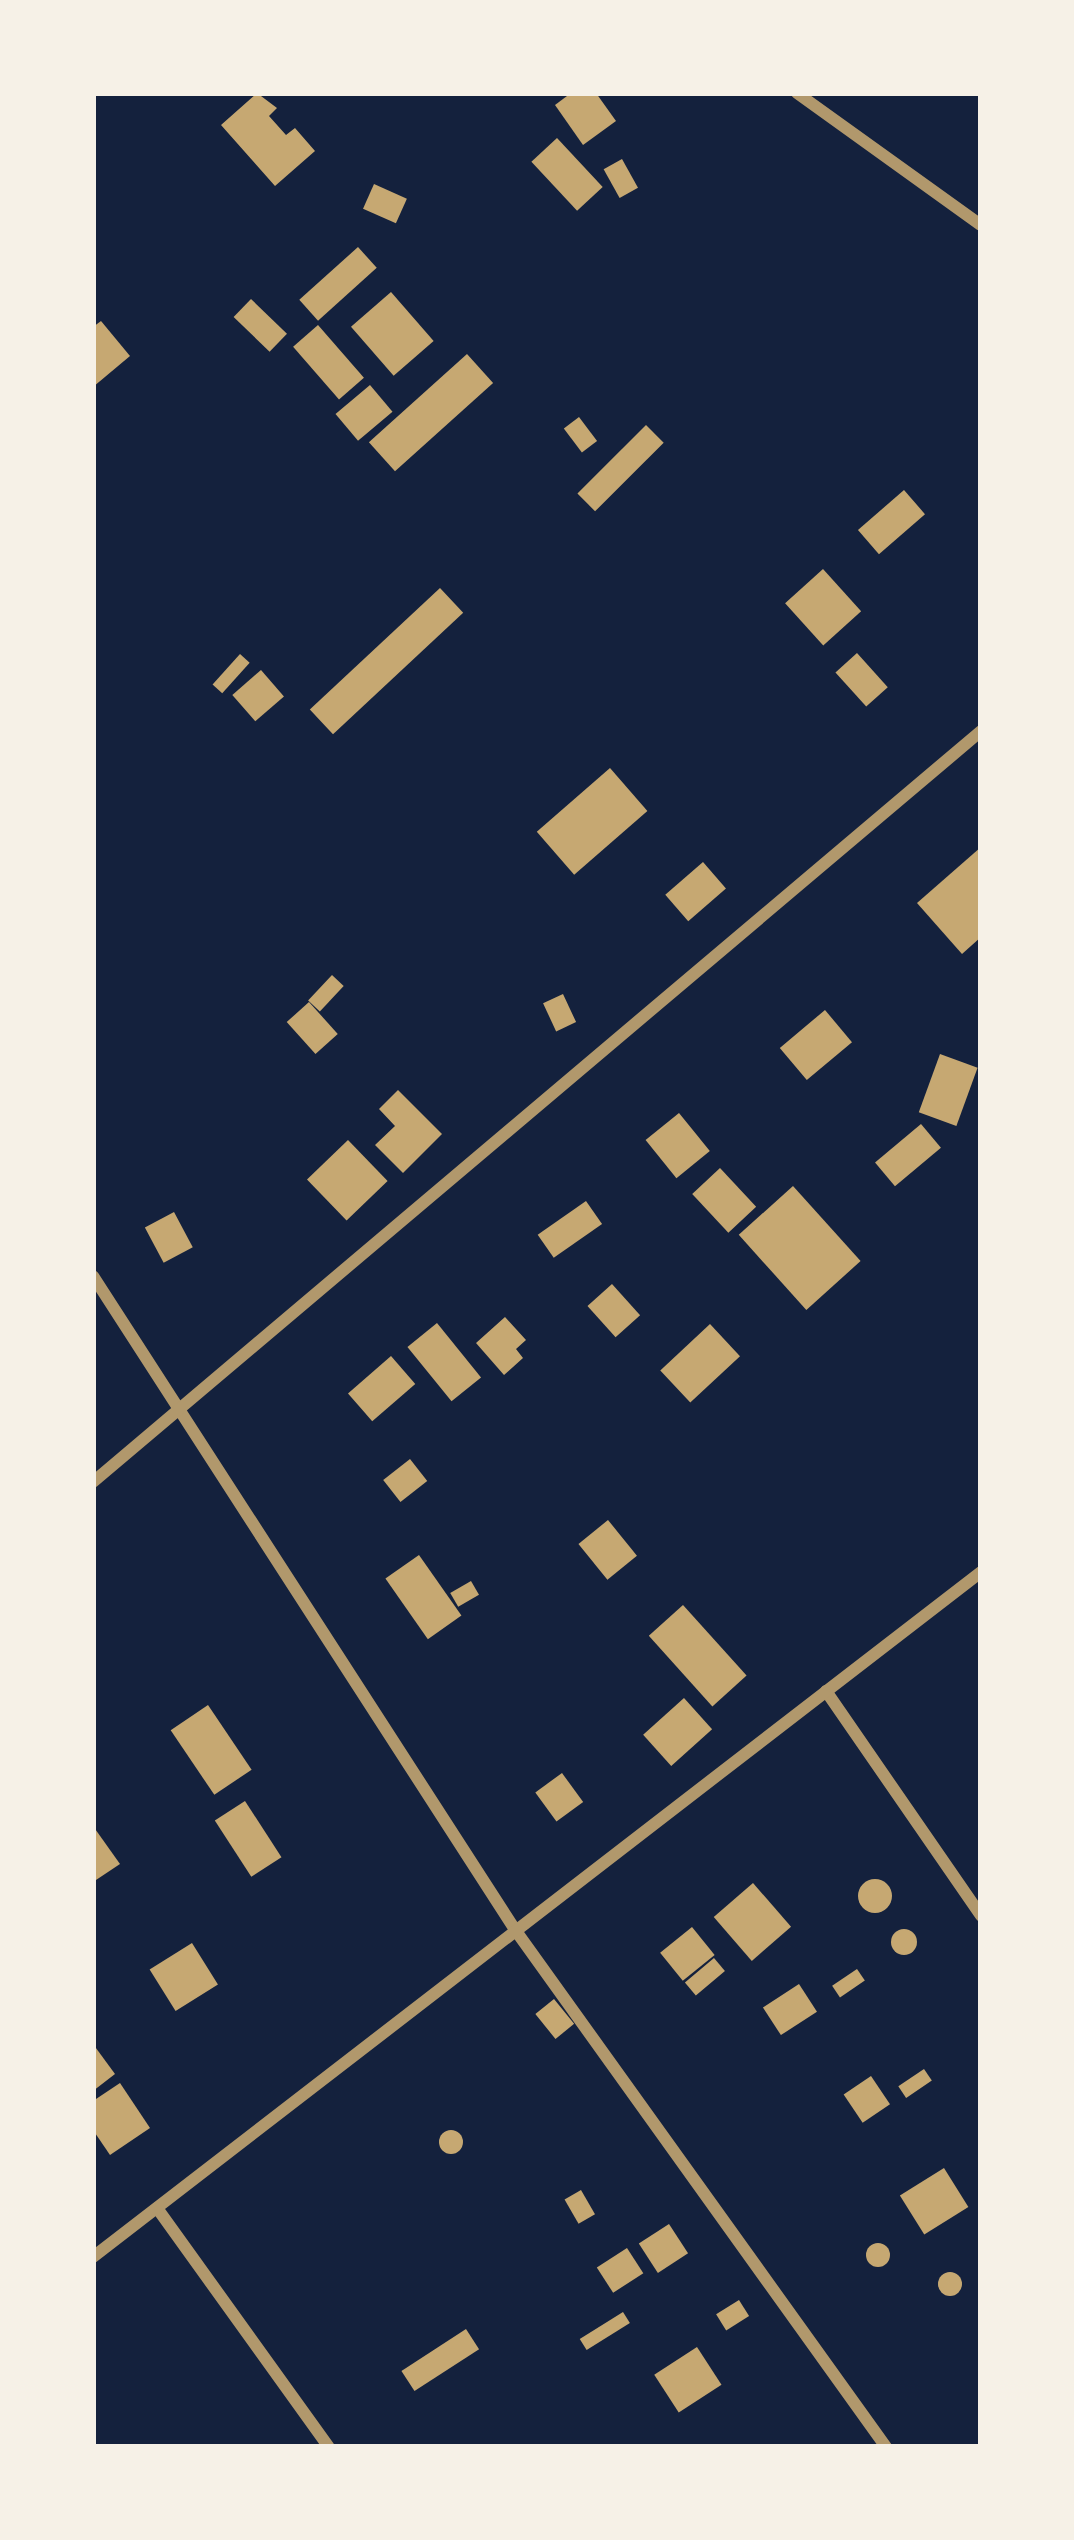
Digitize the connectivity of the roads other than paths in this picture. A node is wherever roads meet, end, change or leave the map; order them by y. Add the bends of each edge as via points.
1 (797, 93) edge
2 (981, 225) edge
3 (981, 731) edge
4 (93, 1276) edge
5 (184, 1413) junction
6 (93, 1481) edge
7 (981, 1572) edge
8 (826, 1691) junction
9 (981, 1916) edge
10 (516, 1931) junction
11 (157, 2208) junction
12 (93, 2257) edge
13 (329, 2447) edge
14 (886, 2447) edge

1 - 2 street
3 - 5 street
4 - 5 street
5 - 6 street
5 - 10 street
7 - 8 street
8 - 9 street
8 - 10 street
10 - 11 street
10 - 14 street
11 - 12 street
11 - 13 street

